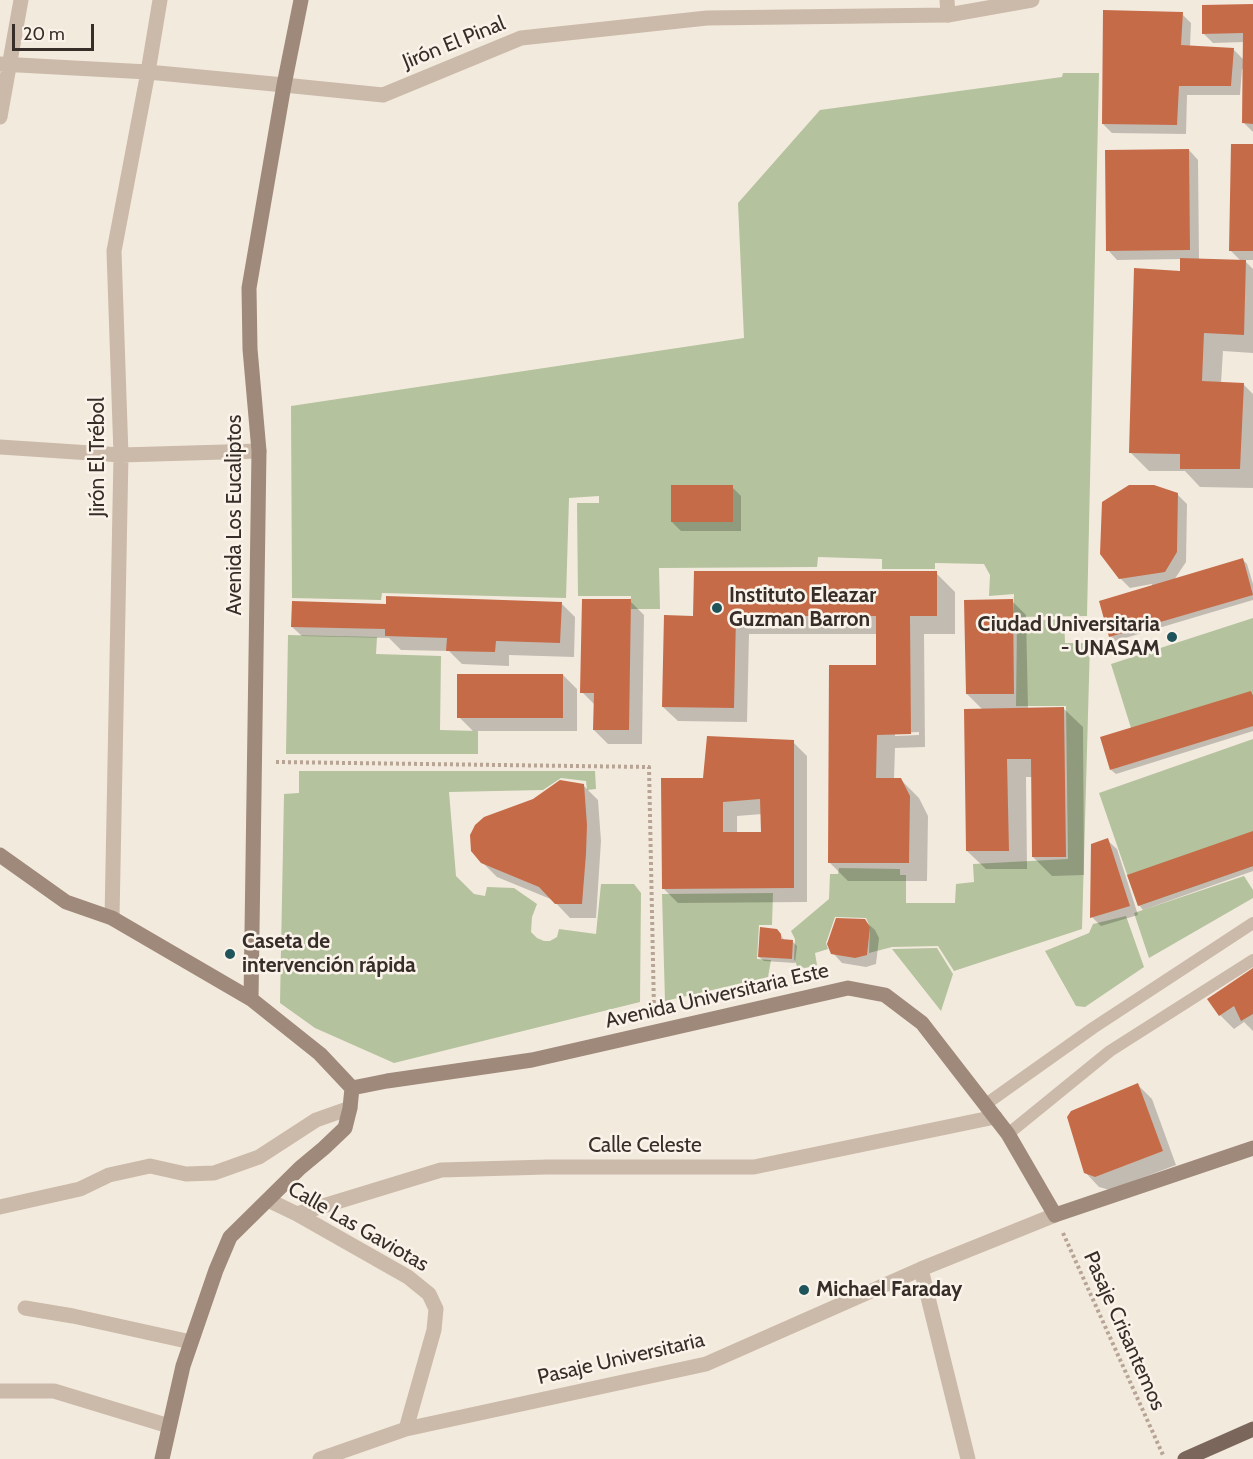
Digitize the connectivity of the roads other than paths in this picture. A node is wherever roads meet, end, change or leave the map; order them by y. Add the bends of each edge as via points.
1 (21, 0) edge
2 (160, 0) edge
3 (300, 0) edge
4 (1032, 0) edge
5 (947, 7) edge
6 (4, 64) edge
7 (148, 72) junction
8 (284, 85) junction
9 (0, 117) edge
10 (0, 447) edge
11 (259, 451) junction
12 (121, 455) junction
13 (0, 855) edge
14 (112, 918) junction
15 (1253, 923) edge
16 (1253, 960) edge
17 (251, 999) junction
18 (352, 1088) junction
19 (350, 1107) junction
20 (991, 1111) junction
21 (1008, 1134) junction
22 (1253, 1148) edge
23 (268, 1200) junction
24 (0, 1207) edge
25 (297, 1214) junction
26 (1055, 1215) junction
27 (921, 1269) junction
28 (25, 1308) dead end
29 (191, 1342) junction
30 (0, 1392) edge
31 (170, 1425) junction
32 (406, 1429) junction
33 (1253, 1429) edge
34 (162, 1459) edge
35 (320, 1459) edge
36 (968, 1459) edge
37 (1185, 1459) edge

1 - 6 street
2 - 7 street, Jirón El Trébol
3 - 8 main road, Avenida Los Eucaliptos
4 - 5 street, Jirón El Pinal
5 - 8 street, Jirón El Pinal via 695,19 521,38 383,94
6 - 7 street, Jirón El Pinal
6 - 9 street
7 - 8 street, Jirón El Pinal
7 - 12 street, Jirón El Trébol via 114,251
8 - 11 main road, Avenida Los Eucaliptos via 249,288
10 - 12 street
11 - 12 street
11 - 17 main road, Avenida Los Eucaliptos
12 - 14 street, Jirón El Trébol
13 - 14 main road via 66,902
14 - 17 main road
15 - 20 lane via 1094,1028
16 - 21 lane via 1110,1051
17 - 18 main road via 320,1054
18 - 19 main road
18 - 20 main road, Avenida Universitaria Este via 532,1060 848,988 885,995 922,1023
19 - 23 main road via 345,1128
19 - 24 street via 316,1120 259,1157 214,1173 186,1174 150,1166 109,1175 80,1189
20 - 21 main road, Avenida Universitaria Este
20 - 25 street, Calle Celeste via 754,1167 441,1170
21 - 26 main road, Avenida Universitaria Este
22 - 26 main road
23 - 25 street, Calle Las Gaviotas
23 - 29 main road via 230,1237
25 - 32 street, Calle Las Gaviotas via 429,1293 436,1309 434,1330
26 - 27 street, Pasaje Universitaria
27 - 32 street, Pasaje Universitaria via 706,1364
27 - 36 street
28 - 29 street
29 - 31 main road
30 - 31 street via 54,1391
31 - 34 main road
32 - 35 street, Pasaje Universitaria
33 - 37 main road

